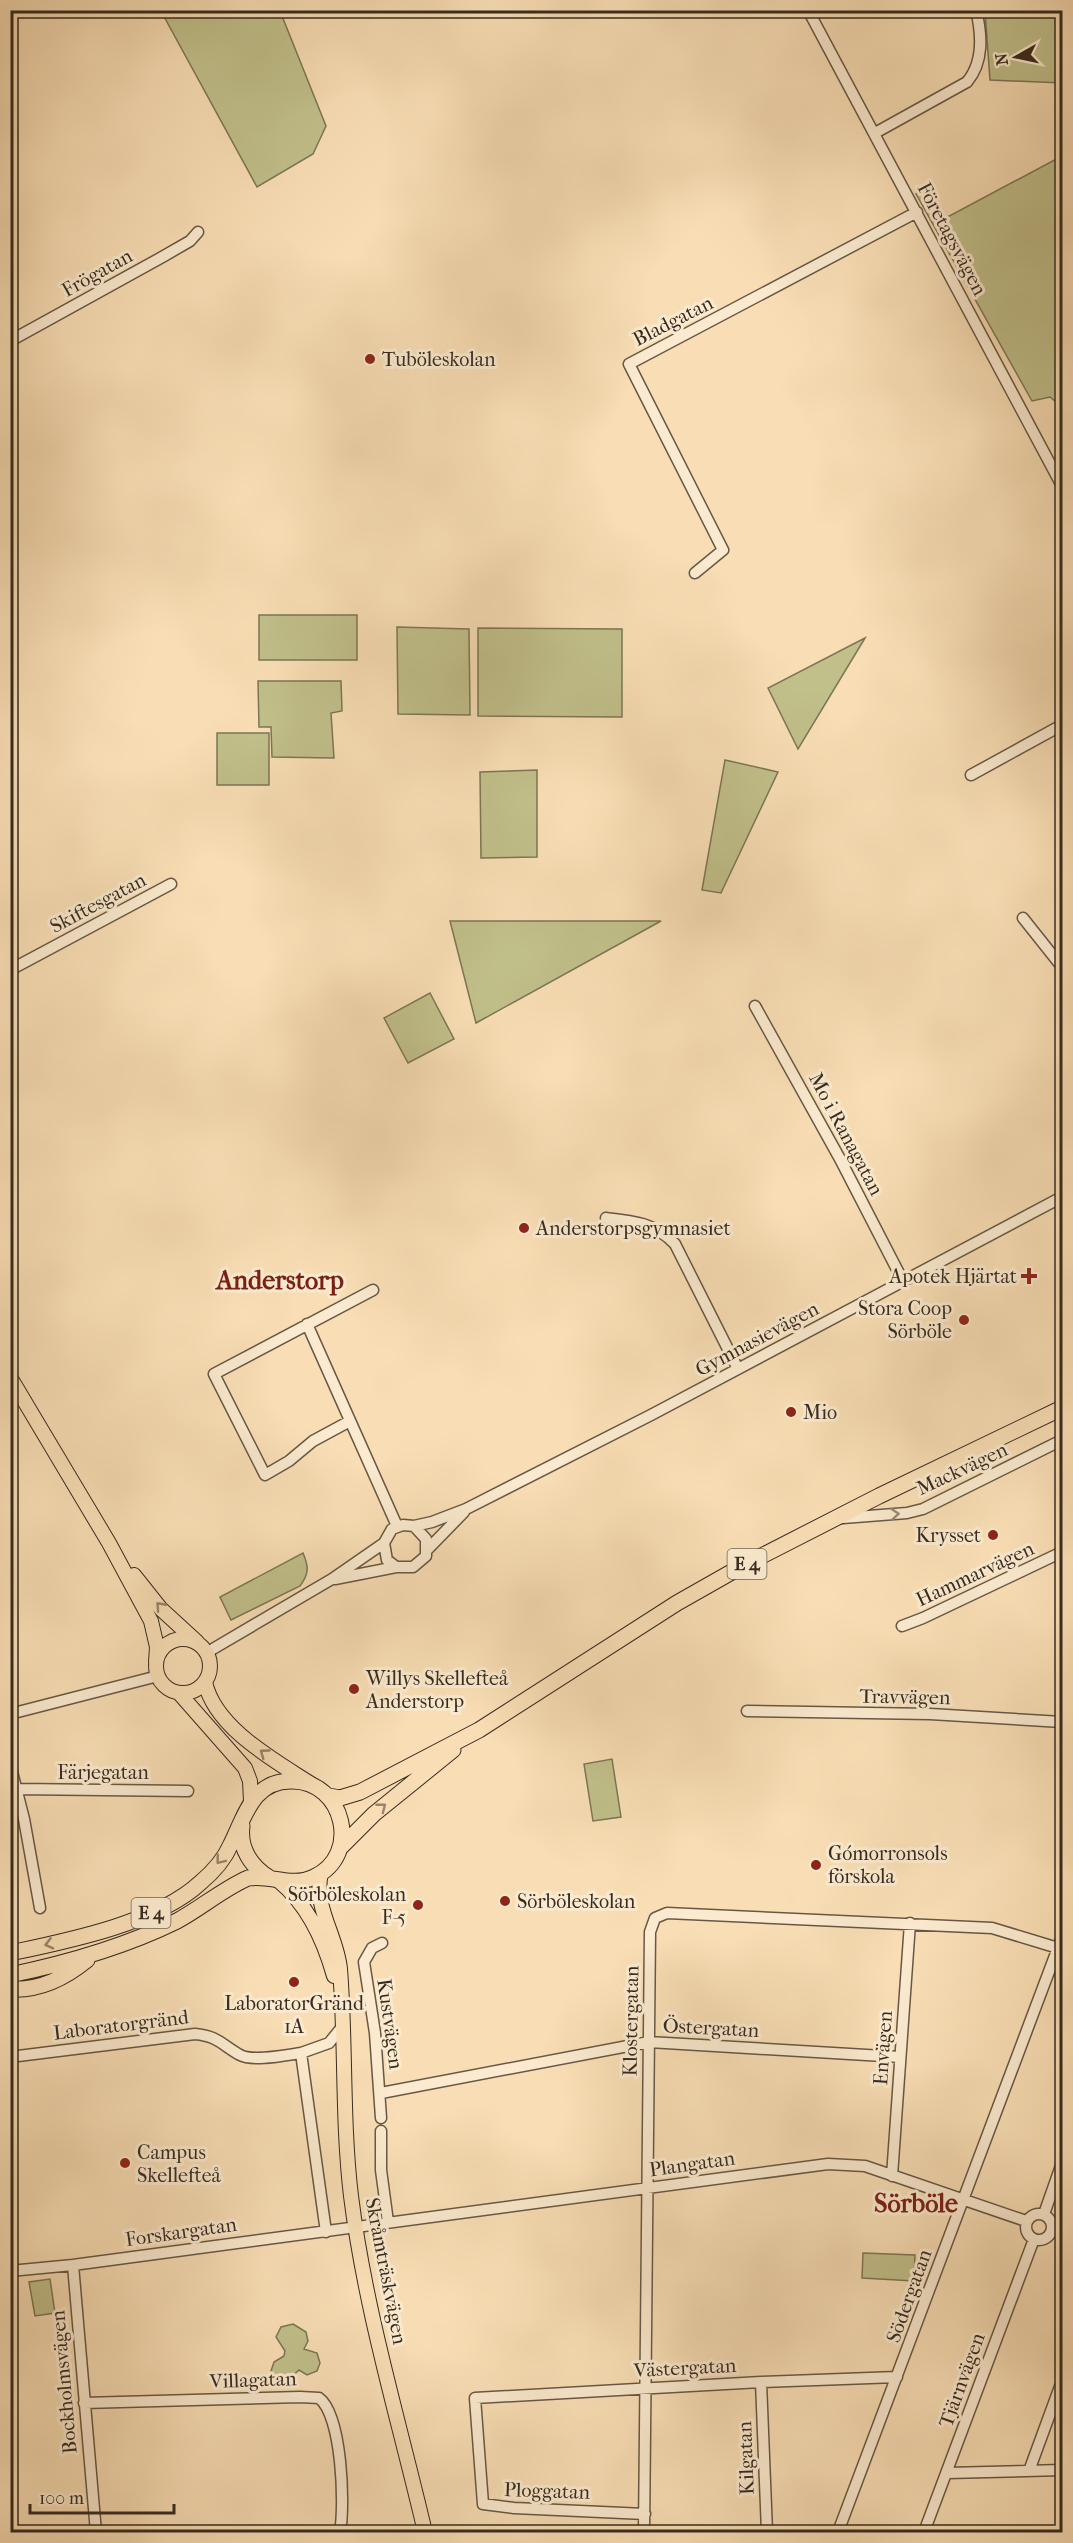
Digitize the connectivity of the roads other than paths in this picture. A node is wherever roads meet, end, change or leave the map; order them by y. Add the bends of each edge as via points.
1 (808, 10) edge
2 (976, 10) edge
3 (875, 133) junction
4 (917, 212) junction
5 (198, 232) dead end
6 (10, 341) edge
7 (1062, 486) edge
8 (695, 573) dead end
9 (1062, 725) edge
10 (971, 775) dead end
11 (171, 884) dead end
12 (1023, 918) dead end
13 (1062, 967) edge
14 (10, 970) edge
15 (755, 1006) dead end
16 (1062, 1197) edge
17 (606, 1218) dead end
18 (903, 1281) junction
19 (373, 1290) dead end
20 (307, 1324) junction
21 (738, 1369) junction
22 (10, 1377) edge
23 (1062, 1407) edge
24 (350, 1421) junction
25 (1062, 1440) edge
26 (466, 1509) junction
27 (836, 1518) junction
28 (397, 1526) junction
29 (414, 1526) junction
30 (109, 1543) junction
31 (384, 1543) junction
32 (427, 1550) junction
33 (1062, 1552) edge
34 (396, 1567) junction
35 (332, 1579) junction
36 (902, 1626) dead end
37 (204, 1650) junction
38 (156, 1662) junction
39 (158, 1676) junction
40 (205, 1682) junction
41 (179, 1693) junction
42 (747, 1711) dead end
43 (10, 1714) edge
44 (1062, 1722) edge
45 (479, 1730) junction
46 (10, 1764) edge
47 (313, 1785) junction
48 (18, 1789) junction
49 (188, 1791) dead end
50 (329, 1796) junction
51 (249, 1805) junction
52 (340, 1848) junction
53 (321, 1873) junction
54 (277, 1880) junction
55 (40, 1908) dead end
56 (910, 1923) junction
57 (1062, 1937) edge
58 (382, 1943) dead end
59 (1058, 1948) junction
60 (10, 1953) edge
61 (93, 1954) junction
62 (10, 1975) edge
63 (10, 1989) edge
64 (342, 2012) junction
65 (342, 2027) junction
66 (649, 2042) junction
67 (301, 2054) junction
68 (10, 2057) edge
69 (900, 2057) junction
70 (381, 2093) junction
71 (381, 2118) dead end
72 (381, 2131) dead end
73 (1062, 2163) edge
74 (892, 2176) junction
75 (647, 2189) junction
76 (964, 2199) junction
77 (1044, 2214) junction
78 (1026, 2222) junction
79 (388, 2223) junction
80 (356, 2226) junction
81 (326, 2232) junction
82 (1051, 2232) junction
83 (1062, 2236) edge
84 (1034, 2239) junction
85 (73, 2265) junction
86 (10, 2271) edge
87 (897, 2377) junction
88 (761, 2382) junction
89 (1062, 2382) edge
90 (646, 2388) junction
91 (475, 2398) joint
92 (84, 2403) junction
93 (1062, 2470) edge
94 (1029, 2471) junction
95 (946, 2473) junction
96 (645, 2514) junction
97 (96, 2532) edge
98 (340, 2532) edge
99 (425, 2532) edge
100 (644, 2532) edge
101 (767, 2532) edge
102 (838, 2532) edge
103 (924, 2532) edge

1 - 3 street, Företagsvägen
2 - 3 street via 981,41 976,71 967,82
3 - 4 street, Företagsvägen
4 - 7 street, Företagsvägen
4 - 8 street, Bladgatan via 629,364 723,550
5 - 6 street, Frögatan via 157,261
9 - 10 street
11 - 14 street, Skiftesgatan
12 - 13 street
15 - 18 street, Mo i Ranagatan
16 - 18 street, Gymnasievägen
17 - 21 street via 651,1226 675,1244
18 - 21 street, Gymnasievägen
19 - 20 street
20 - 24 street
20 - 24 street via 214,1374 265,1475
21 - 26 street, Gymnasievägen
22 - 30 main road
23 - 27 highway, E 4
24 - 28 street
27 -> 25 street, Mackvägen via 923,1509
26 - 29 street, Gymnasievägen
26 - 32 street, Gymnasievägen
27 - 45 highway, E 4 via 677,1603
28 - 29 street
28 - 31 street
29 - 32 street via 426,1539
37 -> 30 main road via 161,1609
30 - 38 main road via 151,1621
31 - 34 street via 385,1555
31 - 35 street
32 - 34 street via 418,1564 408,1569
33 - 36 street, Hammarvägen
34 - 35 street
35 - 37 street
37 - 38 main road via 191,1640 175,1640 161,1650
37 - 40 main road via 210,1670
38 - 39 main road
39 - 41 main road via 166,1688
39 - 43 street
40 - 41 main road via 192,1692
47 -> 40 main road via 236,1731 212,1701
41 - 51 main road via 245,1768 250,1781
42 - 44 street, Travvägen via 930,1714
45 - 50 highway, E 4 via 360,1792 340,1798
52 -> 45 highway, E 4 via 374,1814
46 - 48 street
47 - 50 highway
47 - 51 highway via 279,1782 264,1789
48 - 49 street, Färjegatan
48 - 55 street
50 - 52 highway via 342,1821
51 - 54 highway via 241,1830 244,1848 255,1867
51 -> 60 highway, E 4 via 231,1847 201,1883 185,1895 156,1912 115,1926
52 - 53 highway
53 - 54 highway via 304,1881
53 - 64 main road, Skråmträskvägen via 320,1901 337,1953
54 - 61 highway, E 4 via 248,1878 141,1938
54 - 64 main road, Skråmträskvägen via 301,1903 327,1951
56 - 59 street, Klostergatan via 992,1928
56 - 66 street, Klostergatan via 667,1912 656,1918 650,1932
56 - 69 street, Envägen
57 - 59 street, Södergatan
58 - 70 street, Kustvägen via 367,1955 364,1969
59 - 76 street, Södergatan
61 - 62 highway, E 4
61 - 63 highway via 76,1969 39,1987
64 - 65 main road, Skråmträskvägen
65 - 67 street, Laboratorgränd via 329,2043
65 - 80 main road, Skråmträskvägen
66 - 69 street, Östergatan
66 - 70 street, Östergatan
66 - 75 street, Klostergatan
67 - 68 street, Laboratorgränd via 252,2058 242,2056 216,2038 195,2034
67 - 81 street
69 - 74 street, Envägen
70 - 71 street, Kustvägen
72 - 79 street
73 - 77 street
74 - 75 street, Plangatan via 865,2166 828,2164
74 - 76 street, Plangatan
75 - 79 street, Plangatan
75 - 90 street, Klostergatan
76 - 78 street, Plangatan
76 - 87 street, Södergatan
77 - 78 street
77 - 82 street
78 - 84 street via 1028,2235
79 - 80 street, Plangatan
80 - 81 street, Forskargatan
80 - 99 main road, Skråmträskvägen
81 - 85 street, Forskargatan
82 - 83 street
82 - 84 street via 1047,2237
84 - 95 street, Tjärnvägen
85 - 86 street, Forskargatan
85 - 92 street, Bockholmsvägen
87 - 88 street, Västergatan
87 - 102 street, Södergatan
88 - 90 street, Västergatan
88 - 101 street, Kilgatan
89 - 94 street
90 - 91 street, Västergatan
90 - 96 street, Klostergatan
91 - 96 street, Ploggatan via 483,2504
92 - 97 street, Bockholmsvägen
92 - 98 street, Villagatan via 319,2398 327,2408 339,2457 343,2503
93 - 94 street
94 - 95 street
95 - 103 street, Tjärnvägen
96 - 100 street, Klostergatan

